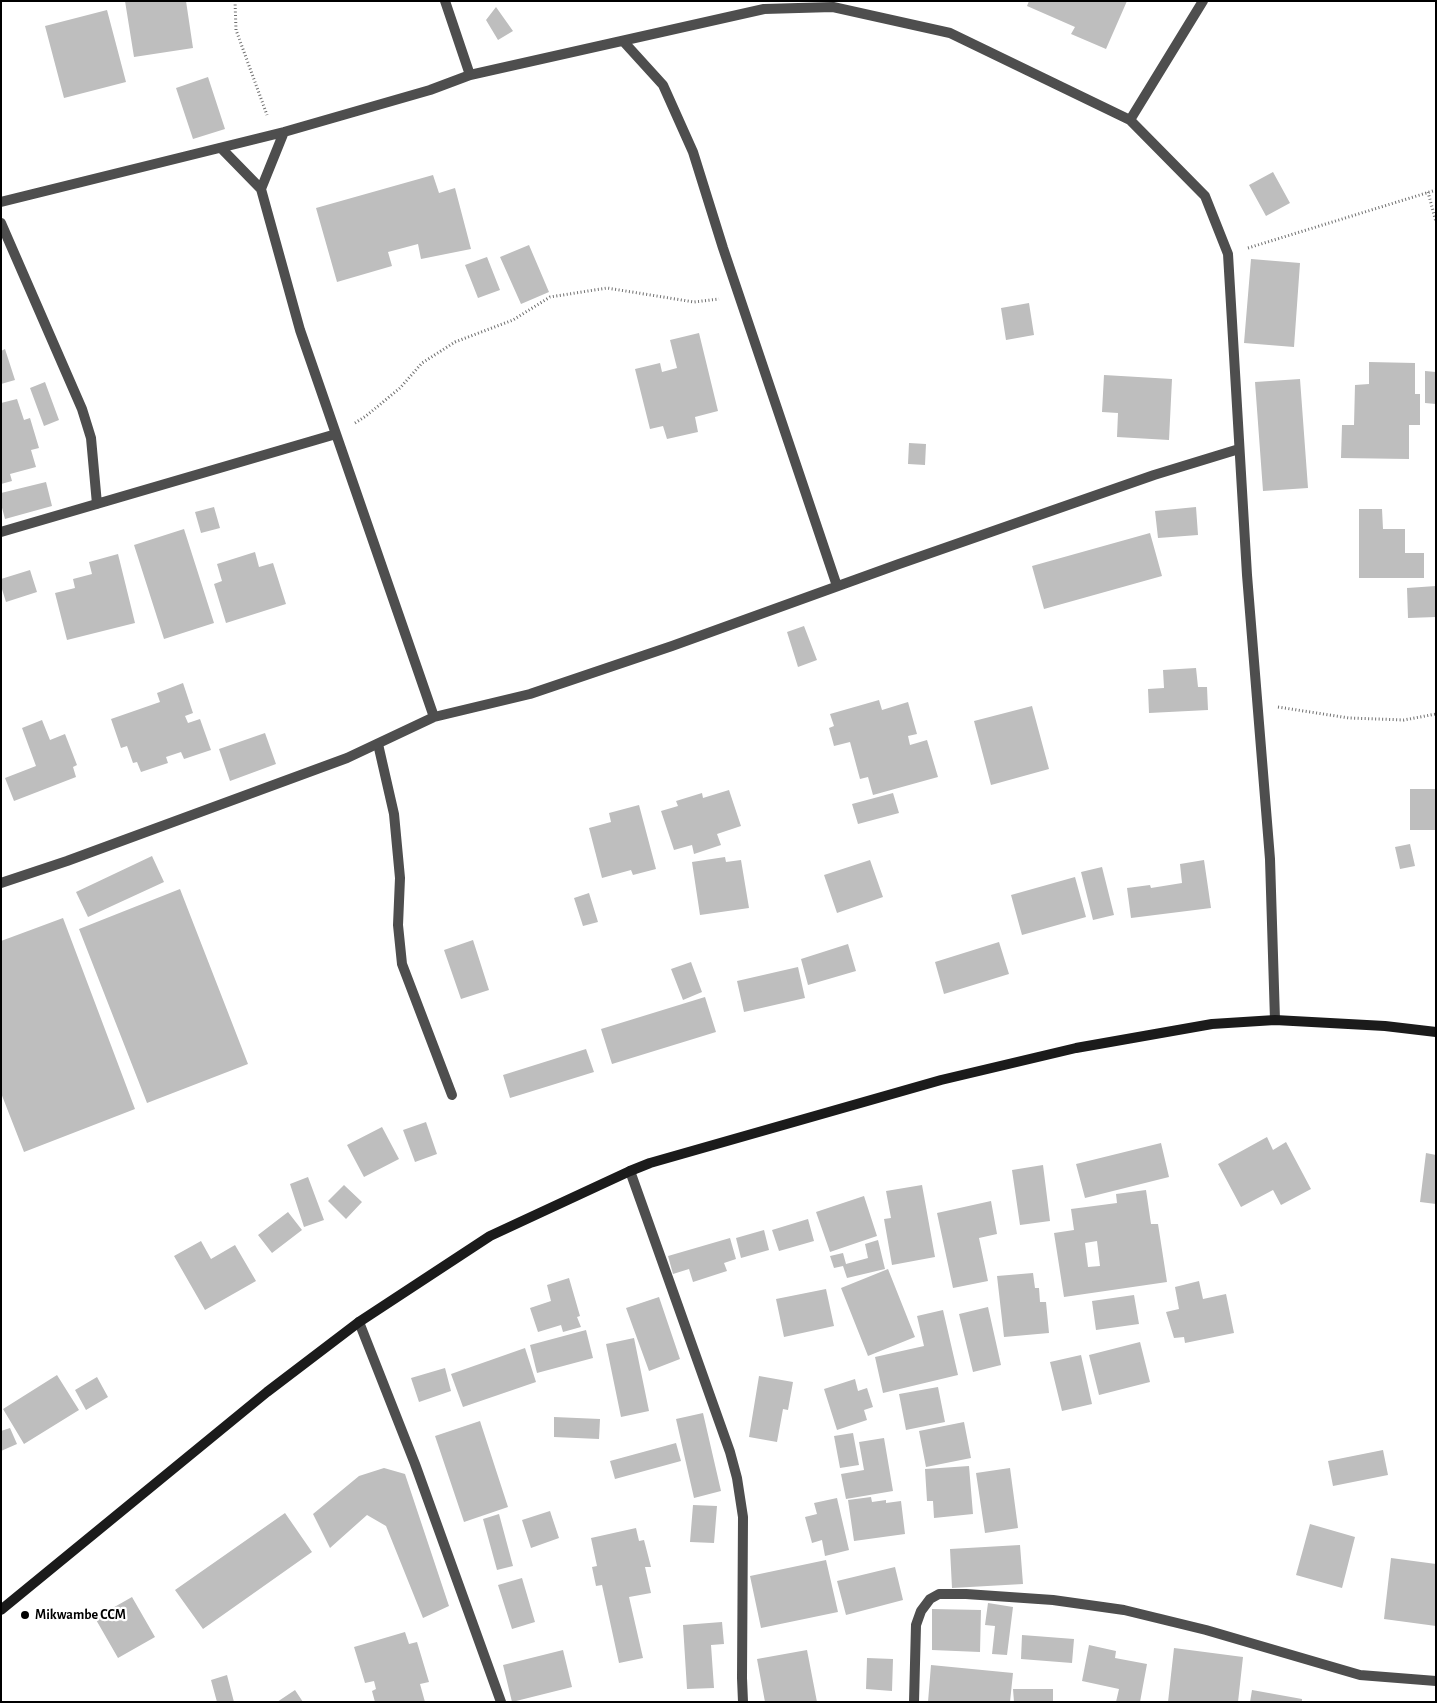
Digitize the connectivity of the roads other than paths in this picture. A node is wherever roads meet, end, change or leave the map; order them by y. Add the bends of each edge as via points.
1 (446, 1) edge
2 (1203, 1) edge
3 (623, 41) junction
4 (470, 75) junction
5 (1130, 120) junction
6 (284, 132) junction
7 (221, 148) junction
8 (261, 189) junction
9 (1, 202) edge
10 (1, 223) edge
11 (336, 434) junction
12 (1239, 449) junction
13 (97, 504) junction
14 (1, 532) edge
15 (837, 586) junction
16 (434, 717) junction
17 (378, 744) junction
18 (1, 883) edge
19 (1275, 1020) junction
20 (1436, 1032) edge
21 (452, 1095) dead end
22 (630, 1171) junction
23 (358, 1322) junction
24 (1, 1610) edge
25 (1436, 1681) edge
26 (501, 1702) edge
27 (744, 1702) edge
28 (914, 1702) edge

1 - 4 street
2 - 5 street
3 - 4 street
3 - 5 street via 764,9 834,7 950,33
3 - 15 street via 663,85 693,152
4 - 6 street via 430,90
5 - 12 street via 1205,196 1228,254
6 - 7 street
6 - 8 street
7 - 8 street
7 - 9 street
8 - 11 street via 300,330
10 - 13 street via 82,409 91,438
11 - 13 street
11 - 16 street
12 - 15 street via 1154,475
12 - 19 street via 1270,859
13 - 14 street
15 - 16 street via 530,694
16 - 17 street
17 - 18 street via 66,862
17 - 21 street via 394,814 400,878 398,925 402,964
19 - 20 main road
19 - 22 main road via 1212,1024 1076,1048 940,1080
22 - 23 main road via 490,1236
22 - 27 street via 737,1478 743,1517
23 - 24 main road via 267,1392
23 - 26 street via 415,1464
25 - 28 street via 1360,1675 1124,1610 1053,1600 939,1594 930,1599 921,1611 916,1625

